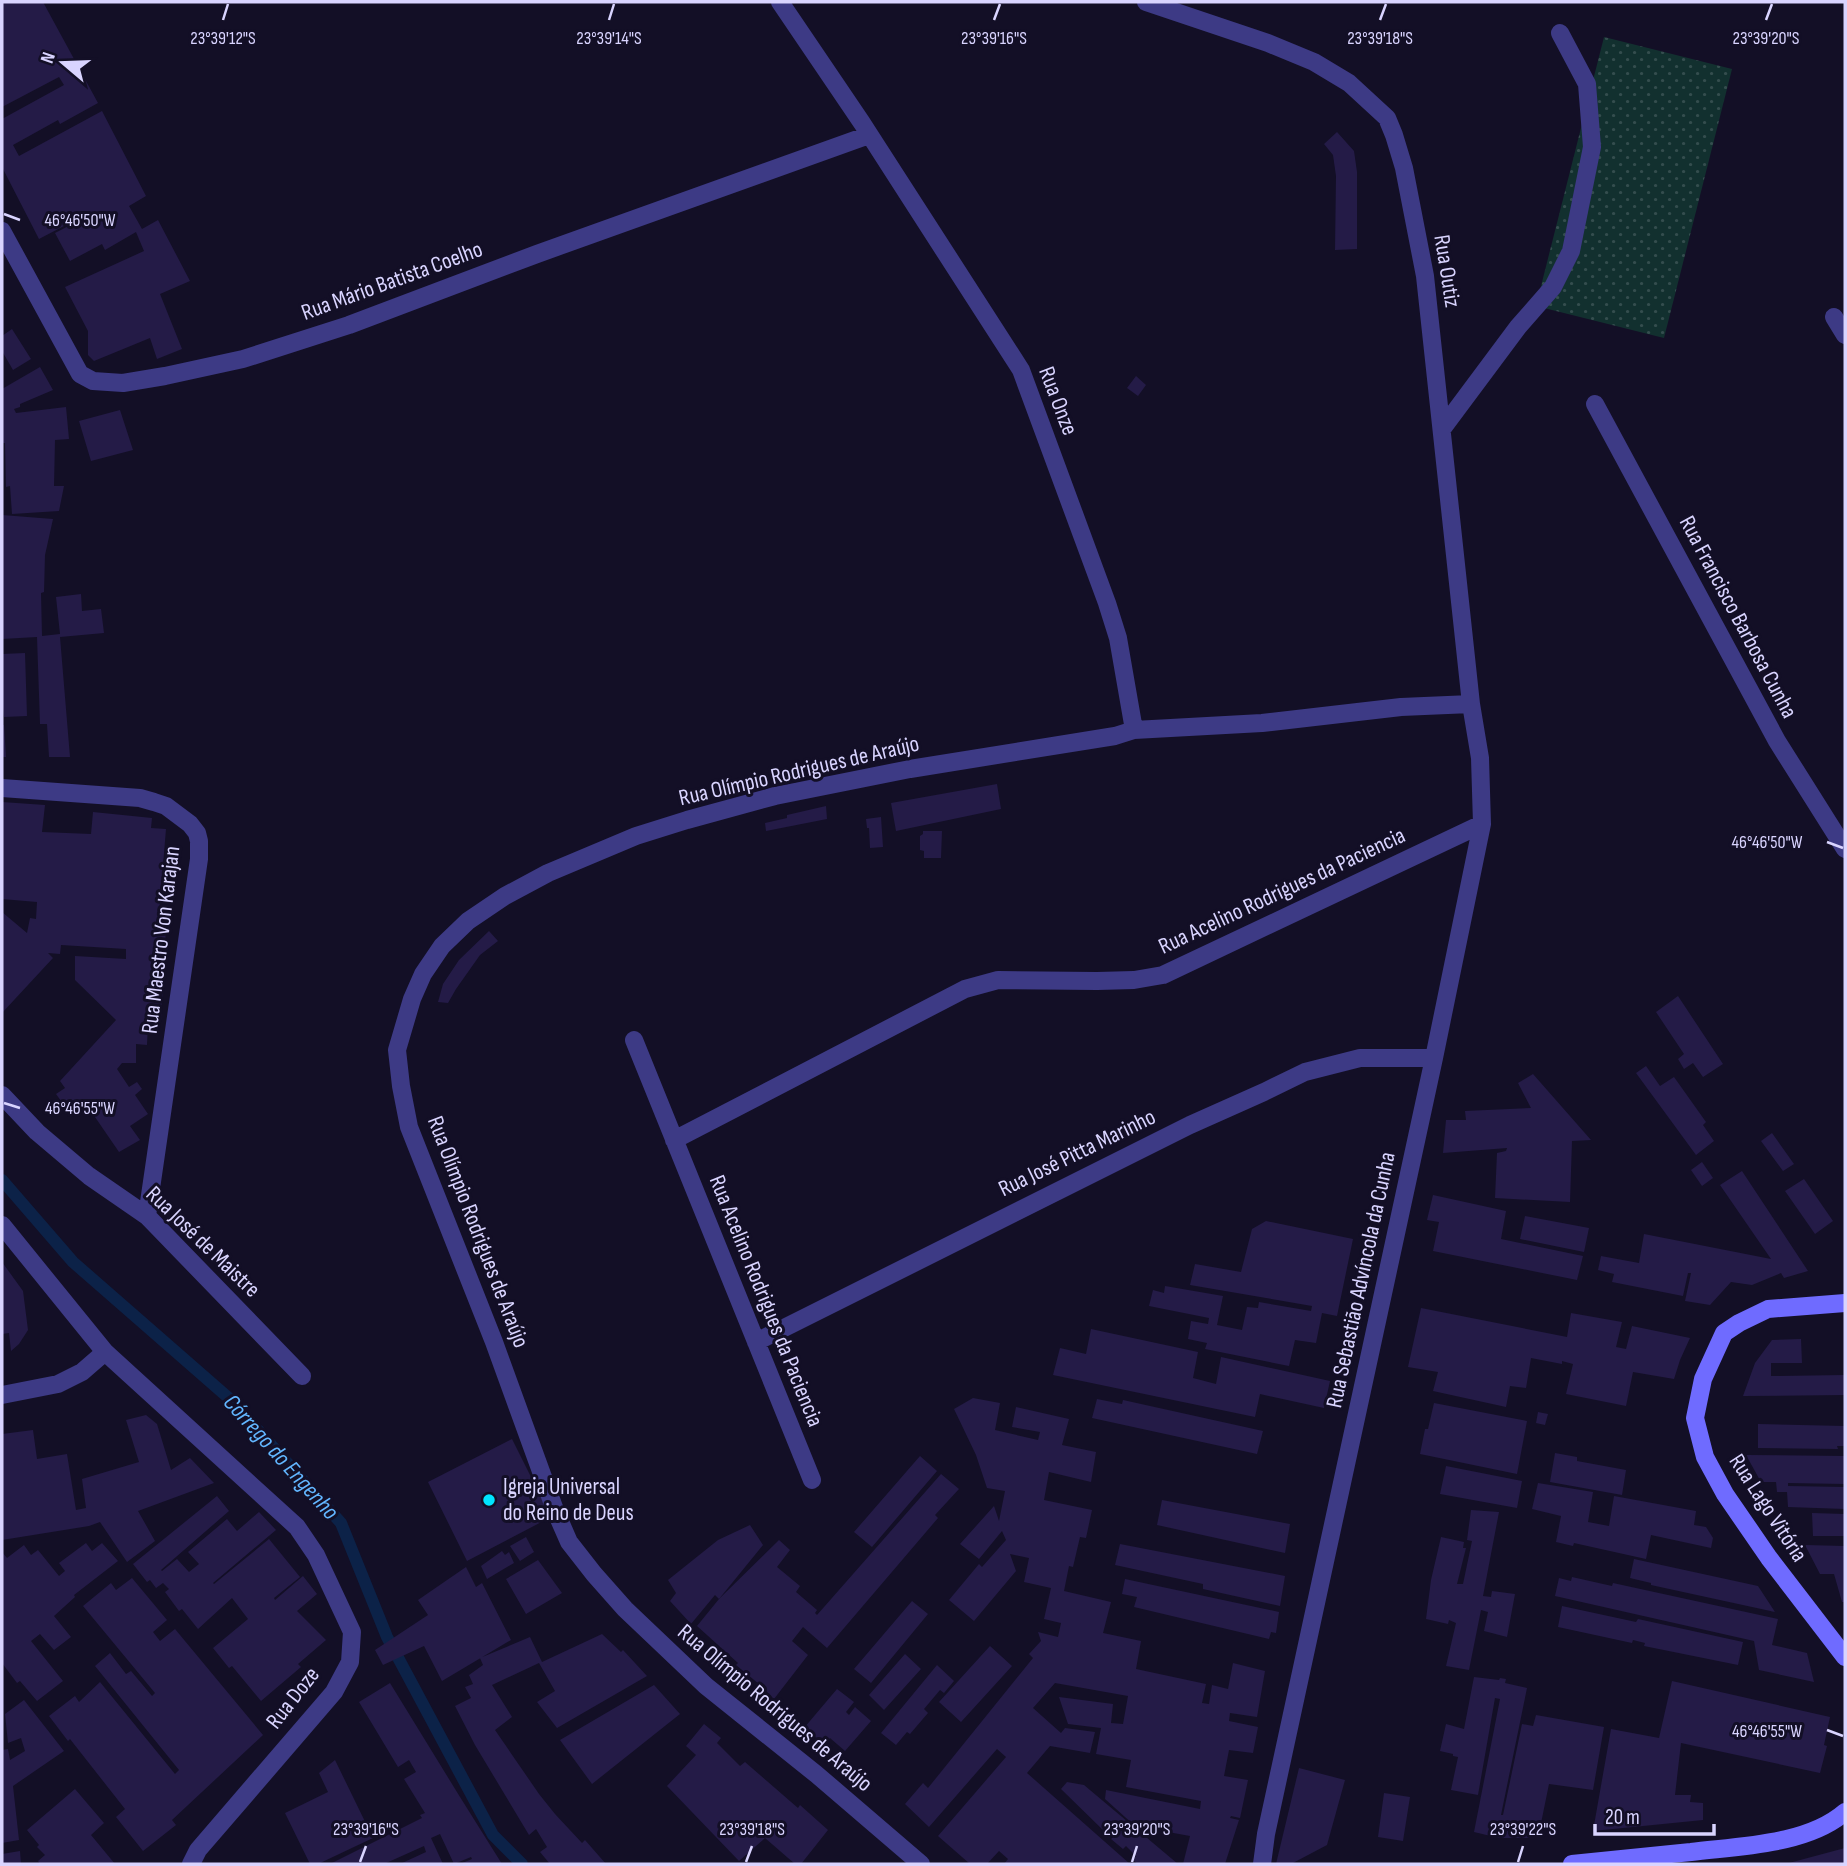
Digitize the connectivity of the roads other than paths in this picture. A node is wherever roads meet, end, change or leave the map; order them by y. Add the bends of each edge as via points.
1 (780, 2) edge
2 (1146, 2) edge
3 (1560, 33) dead end
4 (865, 129) junction
5 (2, 231) edge
6 (1834, 317) dead end
7 (1845, 335) edge
8 (1595, 404) dead end
9 (1442, 429) junction
10 (1471, 704) junction
11 (1134, 730) junction
12 (2, 788) edge
13 (1482, 824) junction
14 (1845, 849) edge
15 (634, 1040) dead end
16 (1434, 1058) junction
17 (2, 1095) edge
18 (674, 1140) junction
19 (147, 1216) junction
20 (2, 1225) edge
21 (1845, 1303) edge
22 (756, 1342) junction
23 (105, 1352) junction
24 (302, 1376) dead end
25 (2, 1395) edge
26 (812, 1480) dead end
27 (1845, 1657) edge
28 (1845, 1812) edge
29 (195, 1857) edge
30 (921, 1864) edge
31 (1262, 1864) edge
32 (1572, 1864) edge

1 - 4 street, Rua Onze
2 - 9 street, Rua Outiz via 1314,62 1349,83 1387,118 1404,168 1426,276
3 - 9 street via 1587,84 1592,147 1572,251 1553,287
4 - 5 street, Rua Mário Batista Coelho via 336,329 243,359 123,383 93,381 80,374
4 - 11 street, Rua Onze via 1021,370 1118,638
6 - 7 street
8 - 14 street, Rua Francisco Barbosa Cunha via 1777,741
9 - 10 street, Rua Outiz
10 - 11 street, Rua Olímpio Rodrigues de Araújo
10 - 13 street, Rua Sebastião Advíncola da Cunha via 1480,758
11 - 30 street, Rua Olímpio Rodrigues de Araújo via 775,796 636,836 548,873 468,921 442,946 423,974 397,1050 409,1127 569,1542 625,1609 706,1686
12 - 19 street, Rua Maestro Von Karajan via 140,798 166,806 197,833 199,859
13 - 16 street, Rua Sebastião Advíncola da Cunha
13 - 18 street, Rua Acelino Rodrigues da Paciencia via 1163,975 1121,980 998,980 965,989
15 - 18 street, Rua Acelino Rodrigues da Paciencia
16 - 22 street, Rua José Pitta Marinho via 1360,1058 1305,1072
16 - 31 street, Rua Sebastião Advíncola da Cunha
17 - 19 street, Rua José de Maistre via 89,1176
18 - 22 street, Rua Acelino Rodrigues da Paciencia
19 - 24 street, Rua José de Maistre
20 - 23 street, Rua Doze
21 - 27 street, Rua Lago Vitória via 1769,1309 1724,1333 1703,1379 1695,1418 1705,1457 1725,1494
22 - 26 street, Rua Acelino Rodrigues da Paciencia
23 - 25 street via 82,1372 58,1384
23 - 29 street, Rua Doze via 297,1527 316,1555 352,1632 350,1662 334,1692
28 - 32 street via 1803,1835 1758,1844

